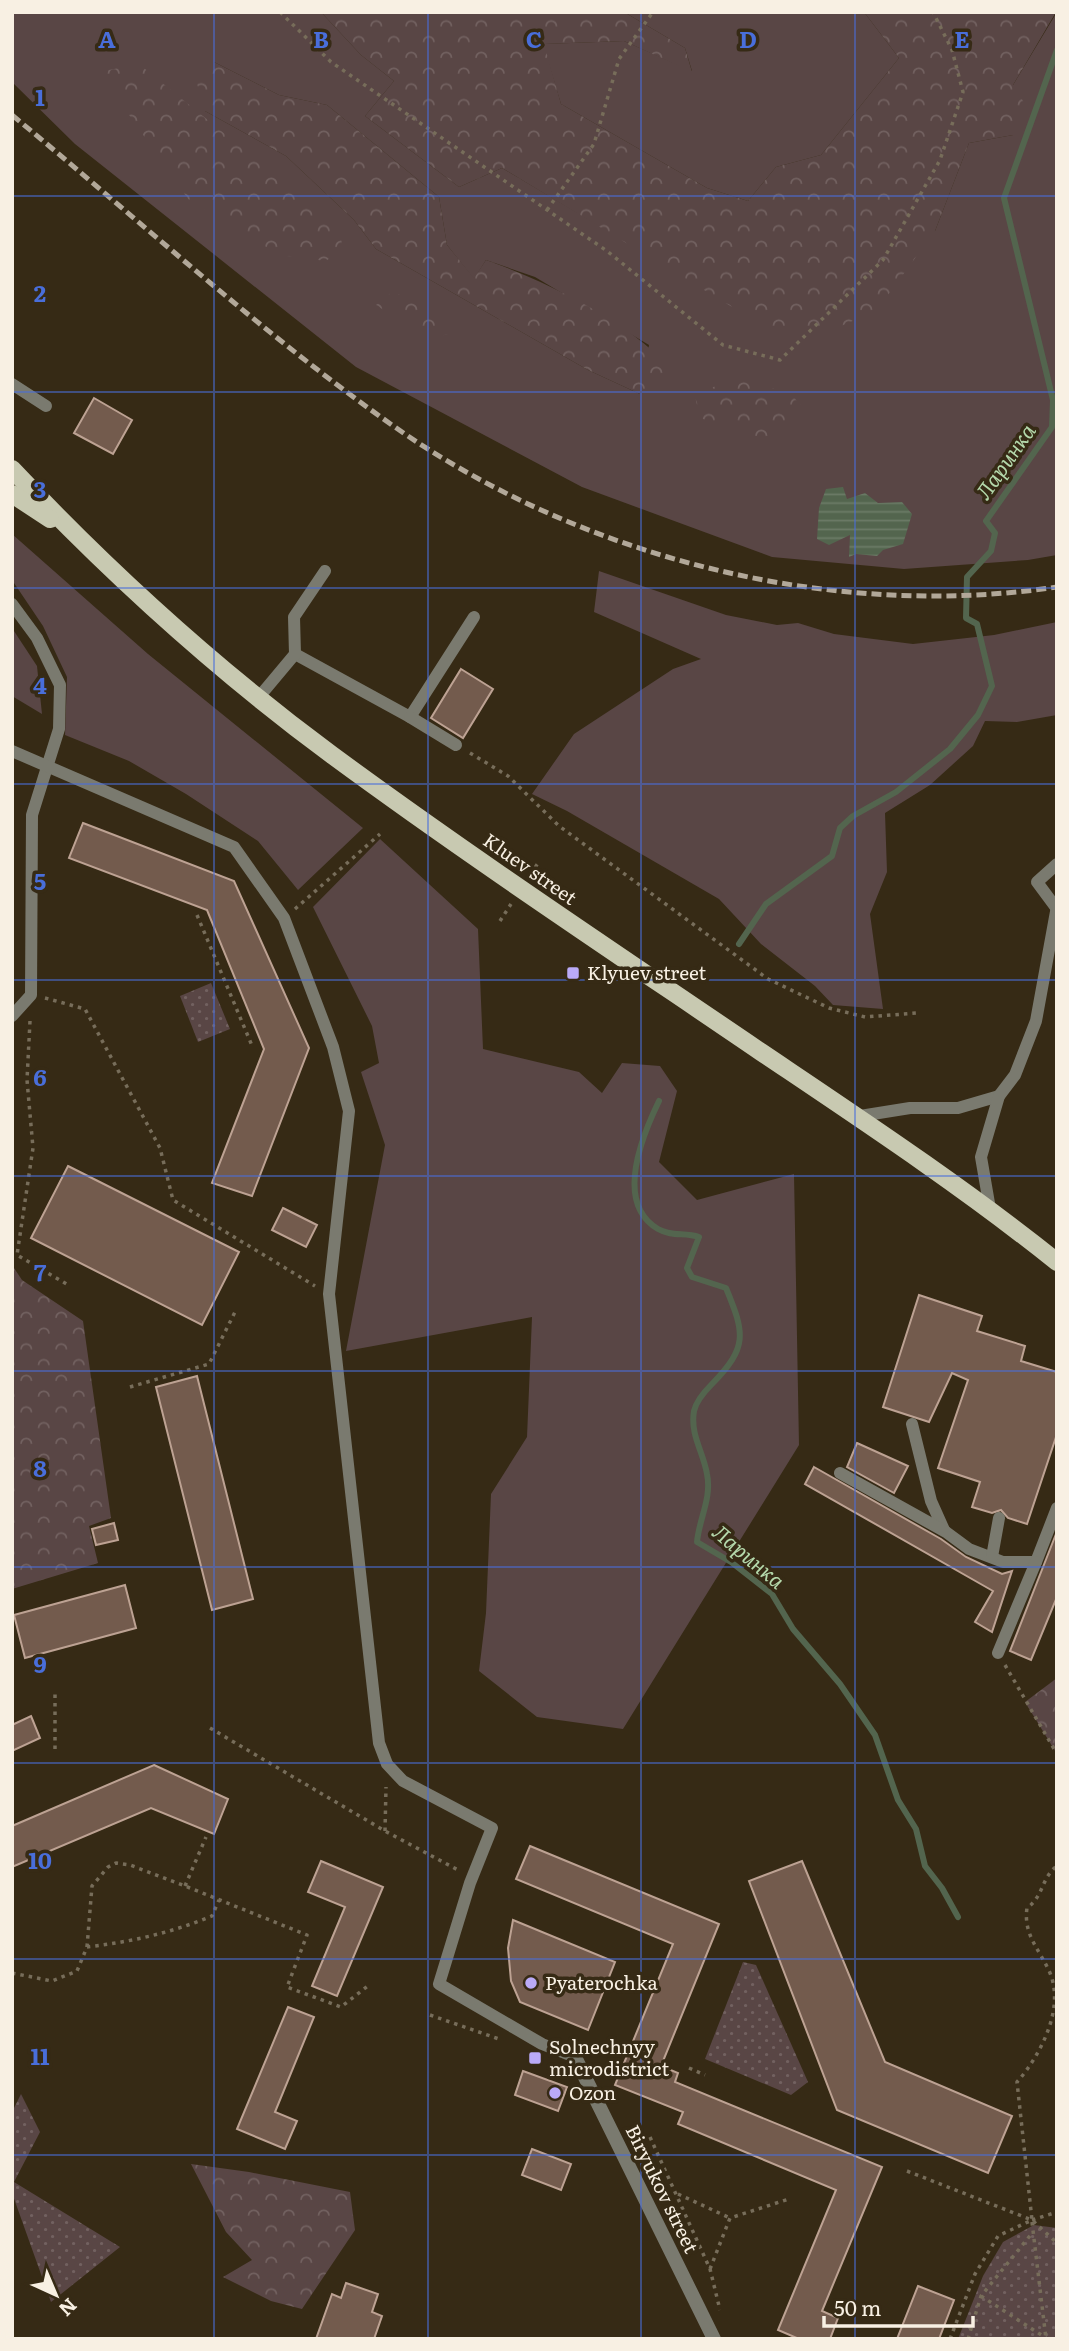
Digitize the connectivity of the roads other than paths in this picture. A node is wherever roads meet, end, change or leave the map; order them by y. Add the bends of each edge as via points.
1 (12, 384) edge
2 (46, 407) dead end
3 (12, 469) edge
4 (12, 494) edge
5 (77, 538) junction
6 (325, 571) dead end
7 (12, 604) edge
8 (474, 617) dead end
9 (295, 654) junction
10 (259, 697) junction
11 (410, 717) junction
12 (456, 744) road end
13 (12, 751) edge
14 (47, 765) junction
15 (1057, 864) edge
16 (1056, 907) edge
17 (12, 1016) edge
18 (999, 1096) junction
19 (860, 1116) junction
20 (990, 1209) junction
21 (1057, 1262) edge
22 (912, 1424) dead end
23 (841, 1473) dead end
24 (1057, 1508) edge
25 (999, 1518) dead end
26 (946, 1532) junction
27 (992, 1558) junction
28 (1036, 1562) junction
29 (998, 1653) road end
30 (575, 2057) joint
31 (714, 2339) edge

1 - 2 lane
3 - 5 main road, Kluev street
4 - 5 main road
5 - 10 main road, Kluev street
6 - 9 lane via 294,617
7 - 14 lane via 37,638 61,685 59,729
8 - 11 lane
9 - 10 lane
9 - 11 lane
10 - 19 main road, Kluev street via 330,754 520,888
11 - 12 lane
13 - 14 lane
14 - 17 lane via 32,815 31,995
14 - 30 lane via 234,848 284,919 333,1048 349,1111 328,1294 379,1743 387,1764 403,1781 492,1828 439,1984 542,2044
15 - 16 lane via 1038,882
16 - 18 lane via 1036,1021 1015,1076
18 - 19 lane via 958,1108 910,1108
18 - 20 lane via 981,1157
19 - 20 main road, Kluev street
20 - 21 main road, Kluev street
22 - 26 lane via 931,1501
23 - 26 lane
24 - 28 lane
25 - 27 lane
26 - 27 lane
27 - 28 lane
28 - 29 lane
30 - 31 street, Biryukov street

